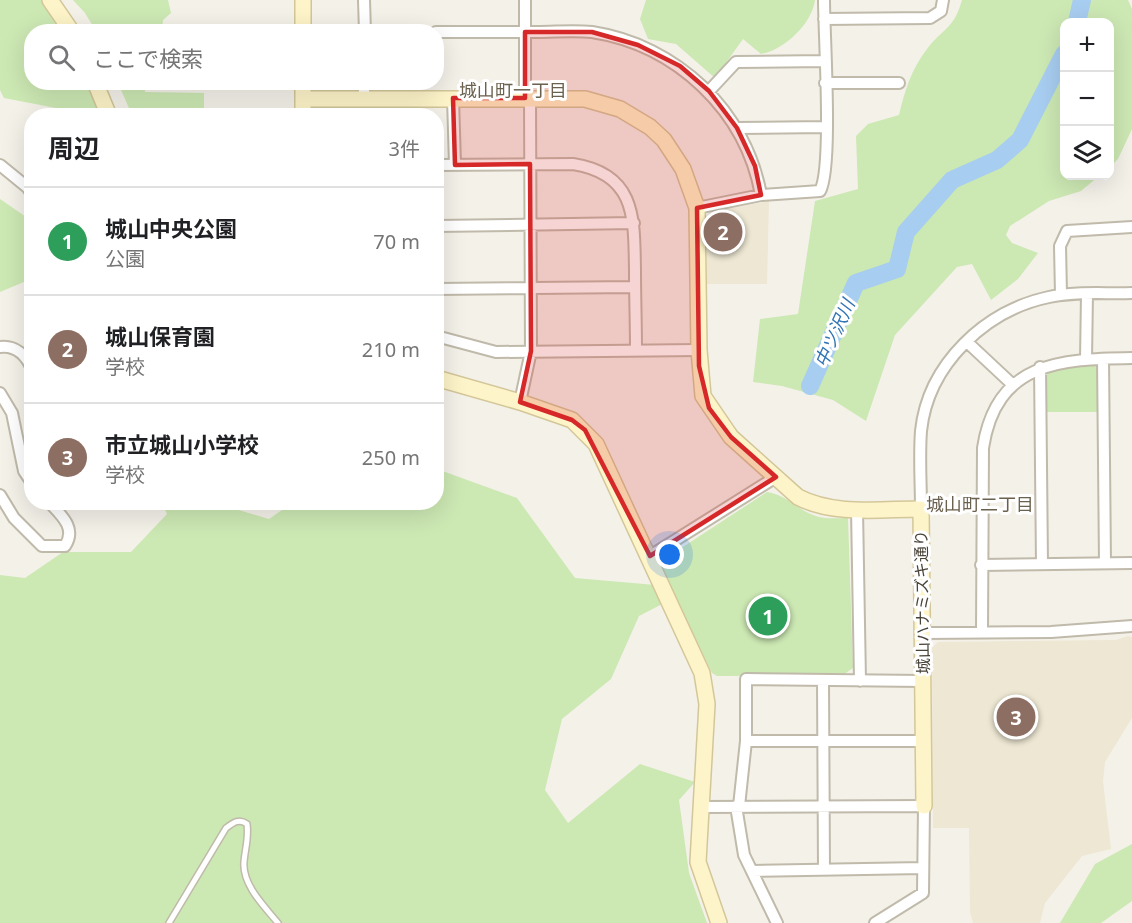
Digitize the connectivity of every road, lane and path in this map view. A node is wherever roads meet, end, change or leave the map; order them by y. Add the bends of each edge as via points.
1 (50, 0) edge
2 (303, 0) edge
3 (364, 0) edge
4 (525, 0) edge
5 (824, 0) edge
6 (943, 0) edge
7 (824, 19) junction
8 (66, 24) edge
9 (303, 24) edge
10 (364, 24) edge
11 (444, 32) edge
12 (525, 32) junction
13 (825, 61) junction
14 (825, 83) junction
15 (899, 83) dead end
16 (99, 90) edge
17 (303, 90) edge
18 (364, 90) edge
19 (709, 91) junction
20 (453, 98) junction
21 (528, 98) junction
22 (303, 99) junction
23 (364, 99) junction
24 (106, 108) edge
25 (303, 108) edge
26 (826, 127) junction
27 (737, 128) junction
28 (530, 164) junction
29 (0, 165) edge
30 (444, 165) edge
31 (454, 165) junction
32 (24, 185) edge
33 (761, 195) junction
34 (697, 208) junction
35 (634, 223) junction
36 (530, 225) junction
37 (444, 226) edge
38 (1132, 227) edge
39 (635, 287) junction
40 (531, 288) junction
41 (444, 289) edge
42 (1132, 293) edge
43 (1061, 294) junction
44 (1087, 294) junction
45 (444, 338) edge
46 (967, 342) junction
47 (0, 347) edge
48 (699, 350) junction
49 (531, 351) junction
50 (636, 351) junction
51 (24, 356) edge
52 (1103, 358) junction
53 (1132, 358) edge
54 (1086, 359) junction
55 (1040, 368) junction
56 (444, 380) edge
57 (1012, 385) junction
58 (0, 393) edge
59 (520, 402) junction
60 (24, 471) edge
61 (776, 477) junction
62 (0, 495) edge
63 (857, 509) junction
64 (921, 509) junction
65 (56, 510) edge
66 (650, 556) junction
67 (1105, 563) junction
68 (1132, 563) edge
69 (1042, 564) junction
70 (981, 565) junction
71 (1132, 627) edge
72 (982, 632) junction
73 (922, 633) junction
74 (823, 680) junction
75 (860, 681) junction
76 (923, 681) junction
77 (746, 741) junction
78 (823, 741) junction
79 (923, 741) junction
80 (738, 806) junction
81 (823, 806) junction
82 (924, 806) junction
83 (702, 807) junction
84 (923, 868) junction
85 (824, 870) junction
86 (752, 871) junction
87 (170, 923) edge
88 (278, 923) edge
89 (719, 923) edge
90 (777, 923) edge
91 (875, 923) edge

1 - 8 street
2 - 9 street
3 - 10 street
4 - 12 street
5 - 7 street
6 - 7 street via 941,11 930,18
7 - 13 street
11 - 12 street
12 - 19 street via 592,32 638,45 680,66
12 - 21 street
13 - 14 street
13 - 19 street via 736,62
14 - 15 street
14 - 26 street
16 - 24 street
17 - 22 street
18 - 23 street
19 - 27 street
20 - 21 street, 城山ハナミズキ通り
20 - 23 street, 城山ハナミズキ通り
20 - 31 street
21 - 28 street
21 - 34 street, 城山ハナミズキ通り via 585,99 634,116 675,154
22 - 23 street, 城山ハナミズキ通り
22 - 25 street
26 - 27 street
26 - 33 street via 825,183 820,191
27 - 33 street via 755,166
28 - 31 street
28 - 35 street via 573,164 601,172 624,193
28 - 36 street
29 - 32 street
30 - 31 street
33 - 34 street
34 - 48 street, 城山ハナミズキ通り
35 - 36 street
35 - 39 street
36 - 37 street
36 - 40 street
38 - 43 street via 1067,231 1059,246
39 - 40 street
39 - 50 street
40 - 41 street
40 - 49 street
42 - 44 street
43 - 44 street
43 - 46 street via 1004,313
44 - 54 street
45 - 49 street via 496,352
46 - 57 street
46 - 64 street via 951,357 926,409 921,437
47 - 51 street via 15,348
48 - 50 street
48 - 61 street, 城山ハナミズキ通り via 700,382 709,408 731,437
49 - 50 street
49 - 59 street
52 - 53 street
52 - 54 street
52 - 67 street
54 - 55 street
55 - 57 street
55 - 69 street
56 - 59 street
57 - 70 street via 995,408 985,436
58 - 60 street via 12,413
59 - 66 street via 572,420 585,430 596,444
61 - 63 street, 城山ハナミズキ通り via 811,504
61 - 66 street
62 - 65 street via 14,518 42,546 65,546 70,538 70,527
63 - 64 street, 城山ハナミズキ通り
63 - 75 street
64 - 73 street, 城山ハナミズキ通り
66 - 83 street via 702,673 707,704
67 - 68 street
67 - 69 street
69 - 70 street
70 - 72 street
71 - 72 street
72 - 73 street
73 - 76 street, 城山ハナミズキ通り
74 - 75 street
74 - 77 street via 746,680
74 - 78 street
75 - 76 street
76 - 79 street, 城山ハナミズキ通り
77 - 78 street
77 - 80 street
78 - 79 street
78 - 81 street
79 - 82 street, 城山ハナミズキ通り
80 - 81 street
80 - 83 street
80 - 86 street via 741,846
81 - 82 street
81 - 85 street
82 - 84 street
83 - 89 street via 698,862
84 - 85 street
84 - 91 street via 923,892
85 - 86 street
86 - 90 street
87 - 88 lane via 226,828 241,821 247,824 248,832 244,861 248,883

